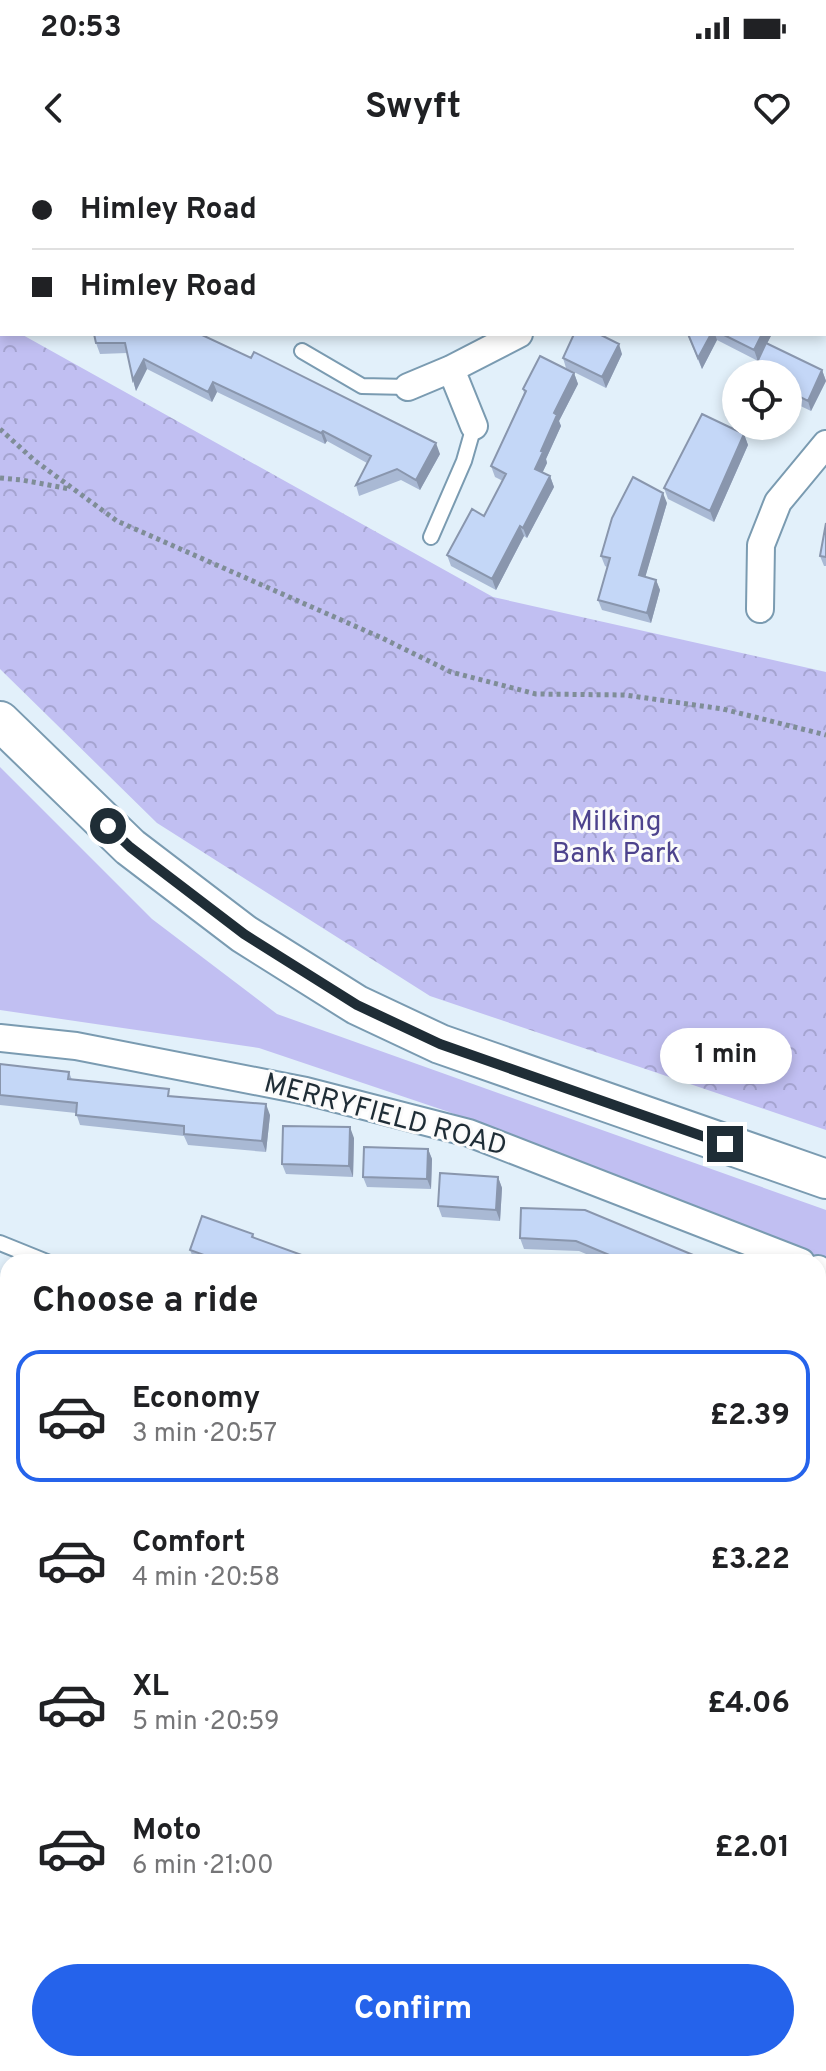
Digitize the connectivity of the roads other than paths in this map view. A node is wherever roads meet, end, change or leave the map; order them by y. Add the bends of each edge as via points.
1 (515, 336) edge
2 (302, 351) dead end
3 (451, 369) junction
4 (408, 387) joint
5 (474, 426) joint
6 (826, 444) edge
7 (431, 537) dead end
8 (760, 609) dead end
9 (0, 721) edge
10 (0, 1038) edge
11 (826, 1179) edge
12 (0, 1243) edge
13 (27, 1254) edge
14 (780, 1254) edge

1 - 3 street
2 - 4 lane via 362,386
3 - 4 street
3 - 5 street
5 - 7 lane
6 - 8 street via 778,502 761,545
9 - 11 main road via 130,847 244,934 357,1005 440,1044
10 - 14 street, MERRYFIELD ROAD via 76,1046 306,1091 469,1133
12 - 13 lane

